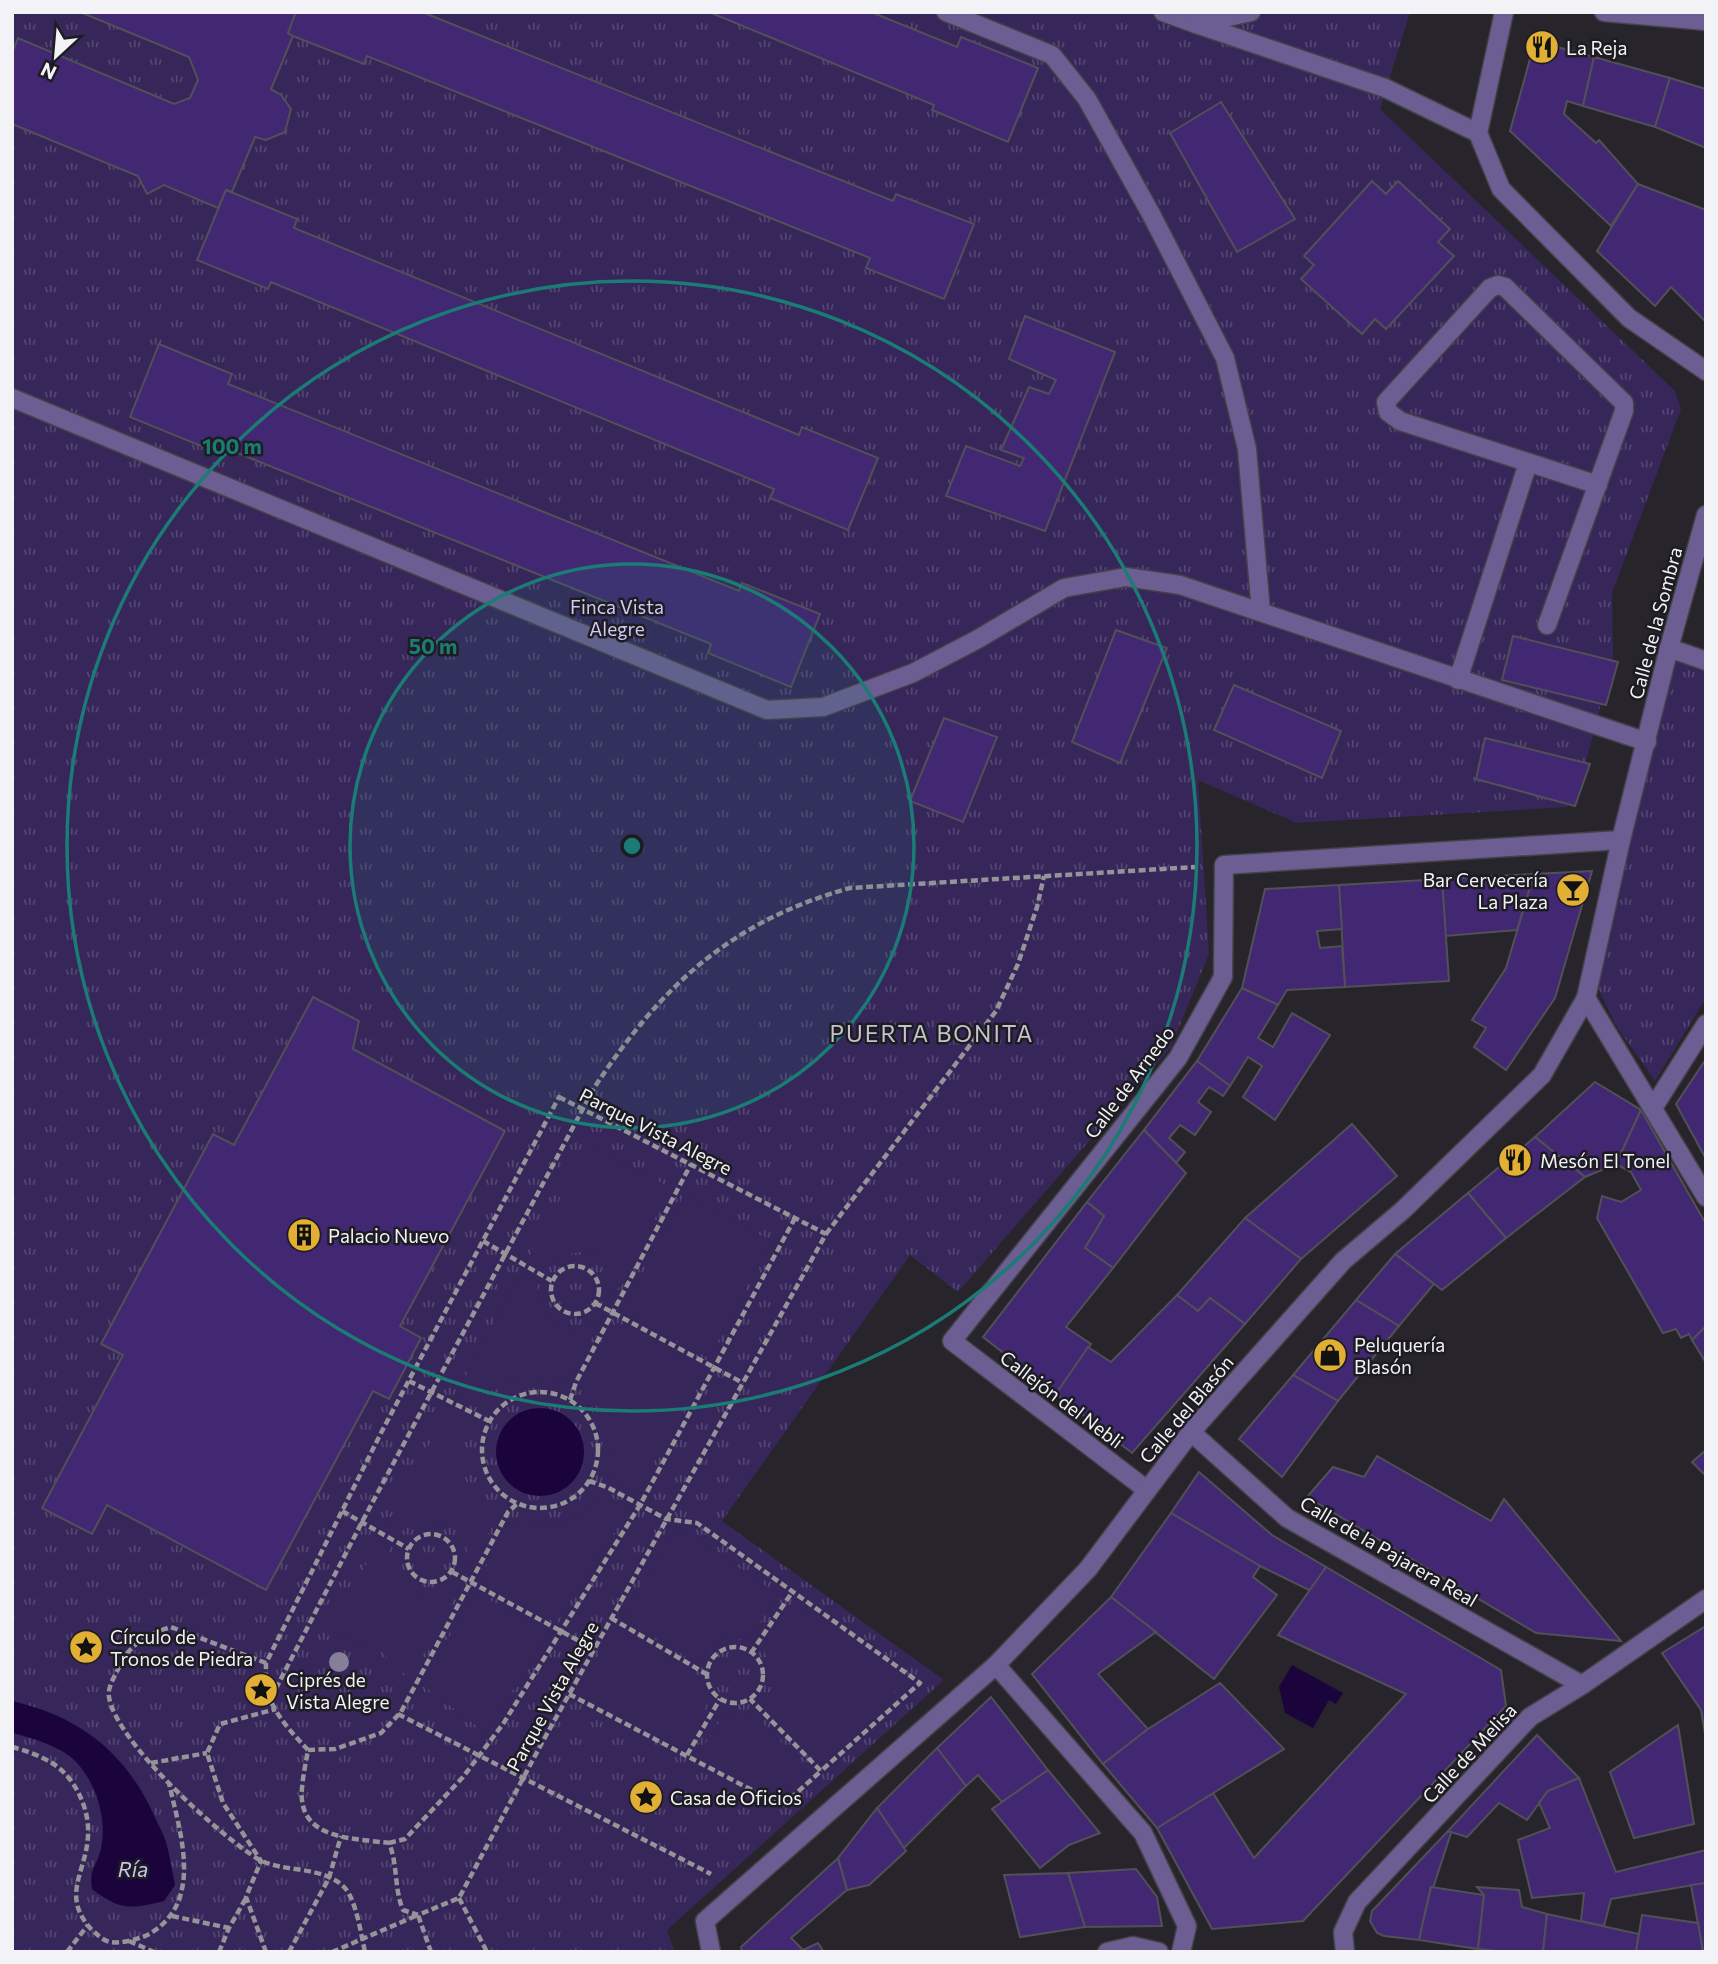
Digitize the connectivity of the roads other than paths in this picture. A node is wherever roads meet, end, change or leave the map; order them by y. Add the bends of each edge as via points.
1 (946, 12) edge
2 (1163, 12) edge
3 (1251, 12) edge
4 (1504, 12) edge
5 (1604, 12) edge
6 (1194, 18) edge
7 (1706, 21) edge
8 (1478, 133) junction
9 (1706, 371) edge
10 (12, 398) edge
11 (1528, 463) junction
12 (1598, 485) junction
13 (1706, 515) edge
14 (1261, 612) junction
15 (1548, 625) dead end
16 (1669, 648) junction
17 (1706, 661) edge
18 (1458, 680) junction
19 (1647, 743) junction
20 (1621, 840) junction
21 (1586, 999) junction
22 (1706, 1024) edge
23 (1653, 1108) junction
24 (1706, 1197) edge
25 (952, 1341) joint
26 (1191, 1432) junction
27 (1147, 1490) junction
28 (1706, 1599) edge
29 (996, 1665) junction
30 (1582, 1685) junction
31 (711, 1952) edge
32 (1107, 1952) edge
33 (1158, 1952) edge
34 (1181, 1952) edge
35 (1345, 1952) edge

1 - 14 street via 1052,55 1087,99 1163,238 1225,358 1247,449
2 - 6 street
3 - 6 street
4 - 8 street
5 - 7 street
6 - 8 street via 1385,88
8 - 9 street via 1502,189 1629,318
10 - 14 street via 767,710 823,707 913,673 1064,588 1126,577 1180,584
11 - 12 street
11 - 12 street via 1400,421 1386,408 1386,402 1414,371 1490,288 1498,285 1624,403
11 - 18 street
12 - 15 street
13 - 16 street, Calle de la Sombra
14 - 18 street
16 - 17 street
16 - 19 street, Calle de la Sombra
18 - 19 street
19 - 20 street, Calle de la Sombra
20 - 21 street, Calle del Blasón
20 - 25 street, Calle de Arnedo via 1224,865 1223,977 1178,1058
21 - 23 street
21 - 26 street, Calle del Blasón via 1542,1075 1403,1210 1343,1261
22 - 23 street
23 - 24 street
25 - 27 street, Callejón del Nebli
26 - 27 street, Calle del Blasón
26 - 30 street, Calle de la Pajarera Real via 1287,1518
27 - 29 street, Calle del Blasón via 1088,1569
28 - 30 street, Calle de Melisa
29 - 31 street, Calle del Blasón via 705,1921
29 - 34 street via 1143,1833 1186,1926
30 - 35 street, Calle de Melisa via 1530,1717 1357,1902 1343,1932
32 - 33 street via 1133,1946

